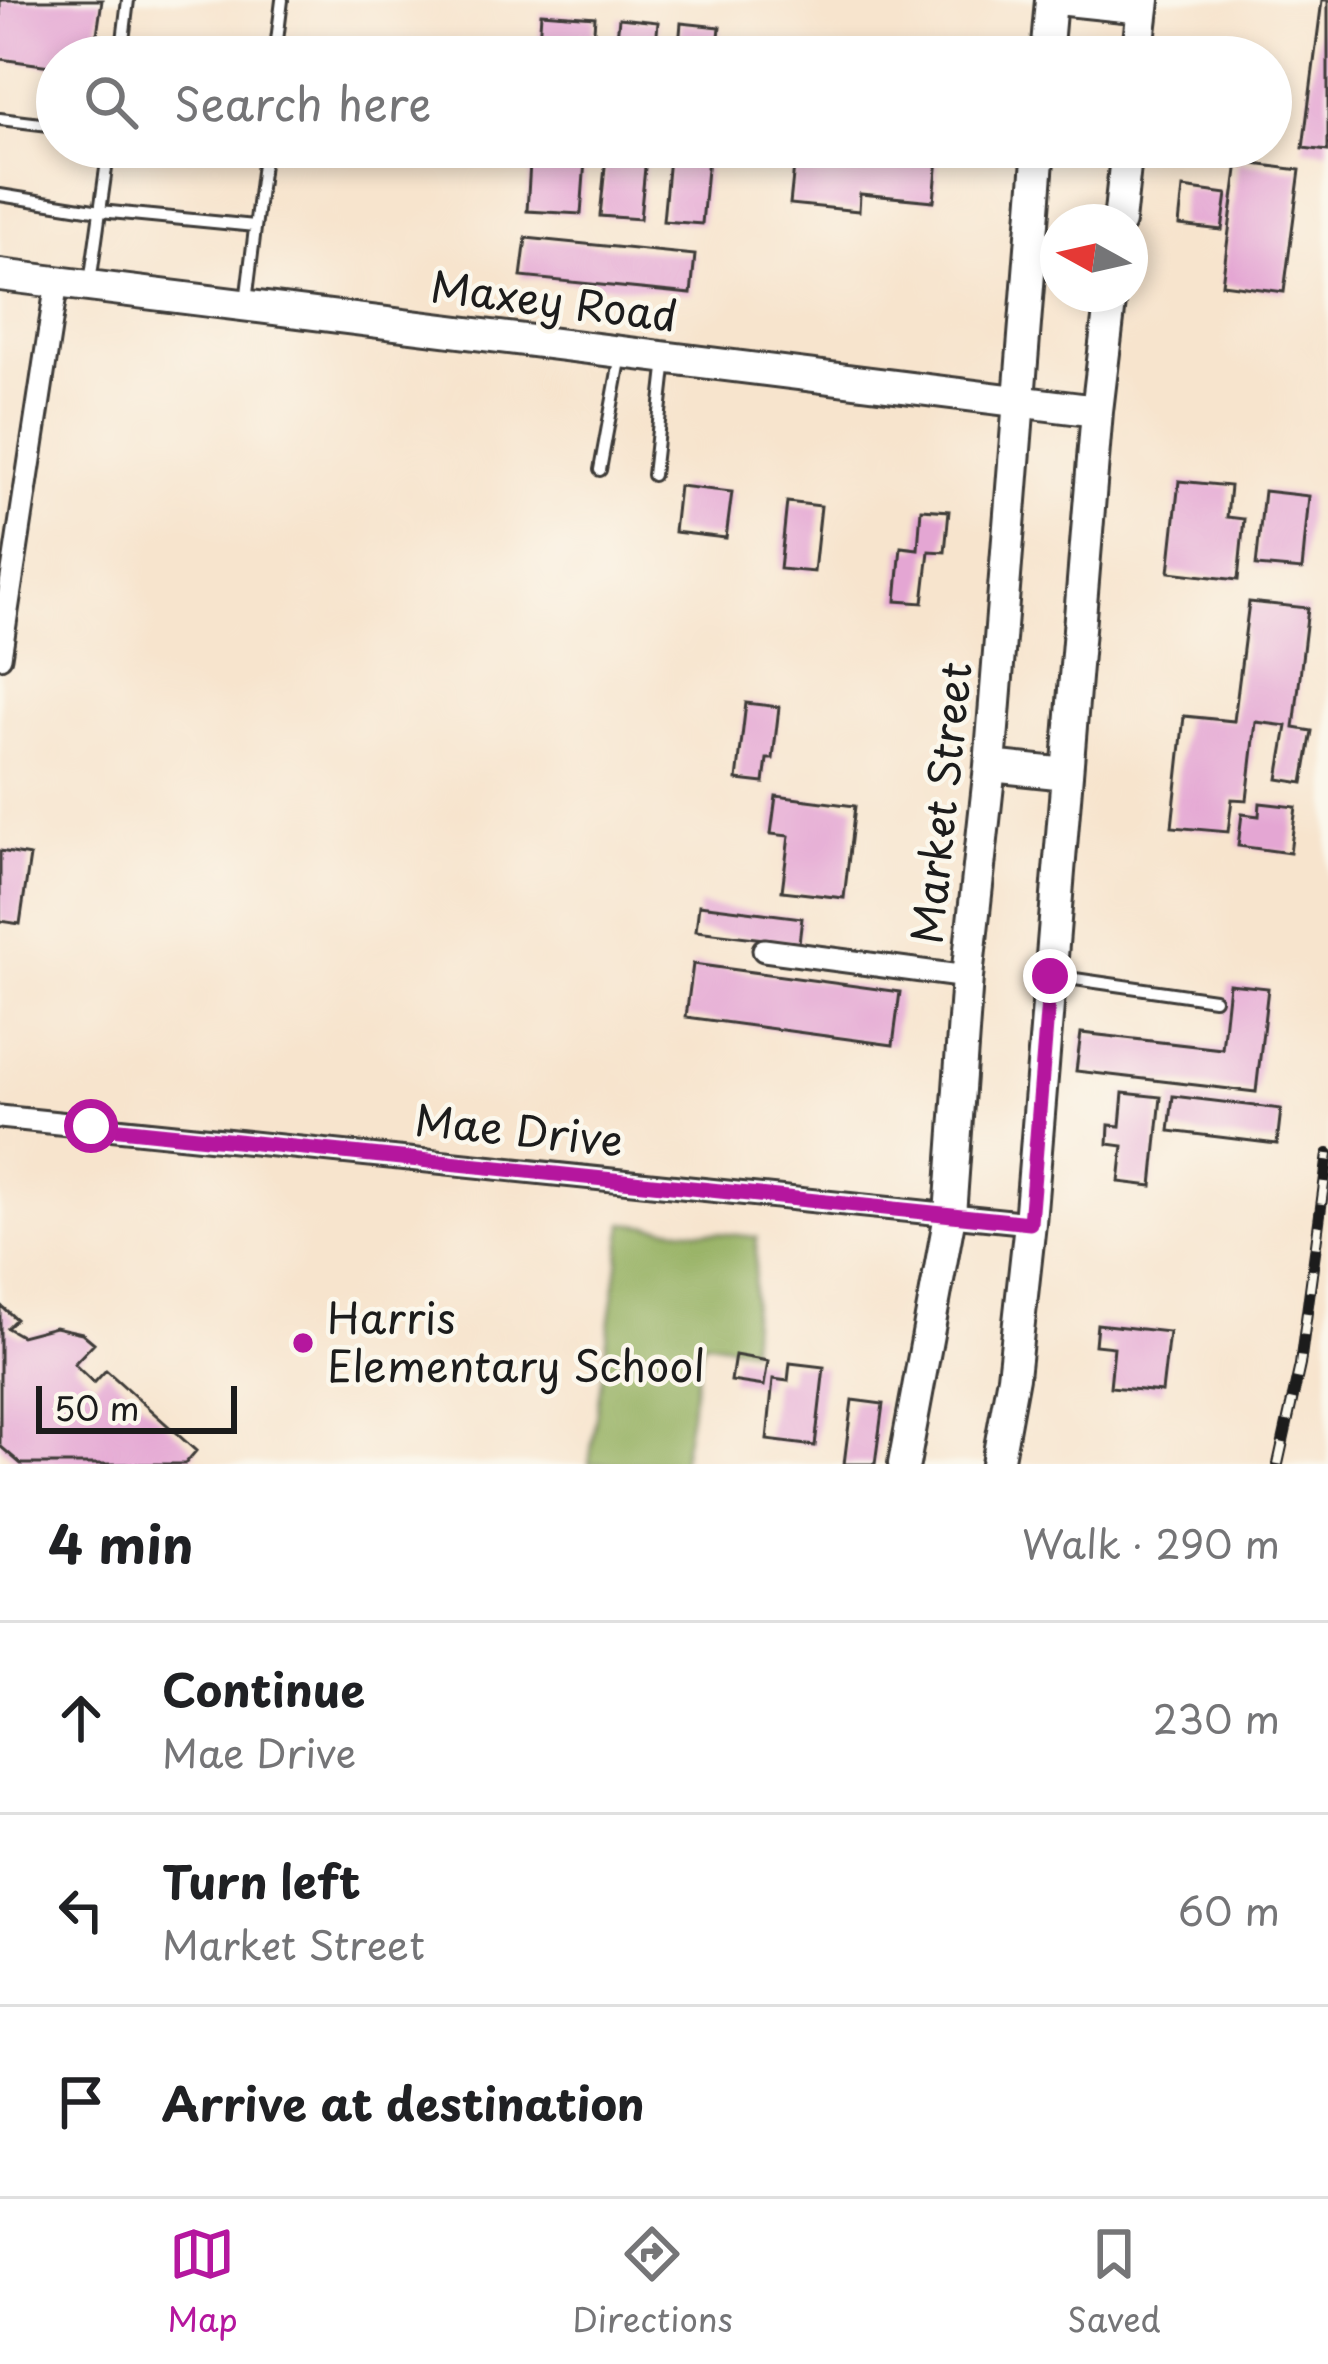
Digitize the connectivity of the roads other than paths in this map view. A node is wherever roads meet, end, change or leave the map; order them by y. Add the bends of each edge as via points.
1 (128, 0) edge
2 (282, 0) edge
3 (1051, 0) edge
4 (1067, 0) edge
5 (1143, 4) edge
6 (124, 36) edge
7 (278, 36) edge
8 (1048, 36) edge
9 (1139, 36) edge
10 (0, 119) edge
11 (36, 123) edge
12 (106, 168) edge
13 (262, 168) edge
14 (1037, 168) edge
15 (1125, 168) edge
16 (0, 195) edge
17 (1121, 204) edge
18 (100, 211) junction
19 (255, 226) junction
20 (0, 275) edge
21 (57, 282) junction
22 (90, 286) junction
23 (246, 305) junction
24 (1109, 312) edge
25 (622, 352) junction
26 (666, 358) junction
27 (1018, 401) junction
28 (1097, 411) junction
29 (600, 470) dead end
30 (653, 476) dead end
31 (0, 656) edge
32 (990, 766) junction
33 (1067, 774) junction
34 (764, 950) dead end
35 (967, 976) junction
36 (1050, 976) junction
37 (1214, 999) dead end
38 (0, 1117) edge
39 (950, 1215) junction
40 (1030, 1223) junction
41 (904, 1464) edge
42 (997, 1464) edge

1 - 6 lane
2 - 7 lane
3 - 8 main road
4 - 5 main road
5 - 9 main road
10 - 11 lane
12 - 18 lane
13 - 19 lane
14 - 27 main road, Market Street
15 - 17 main road
16 - 18 lane
18 - 19 lane
18 - 22 lane
19 - 23 lane
20 - 21 main road, Maxey Road
21 - 22 main road, Maxey Road
21 - 31 street
22 - 23 main road, Maxey Road
23 - 25 main road, Maxey Road
24 - 28 main road
25 - 26 main road, Maxey Road
25 - 29 lane
26 - 27 main road, Maxey Road
26 - 30 lane
27 - 28 main road, Maxey Road
27 - 32 main road, Market Street
28 - 33 main road
32 - 33 main road
32 - 35 main road, Market Street
33 - 36 main road
34 - 35 street
35 - 39 main road, Market Street
36 - 37 lane
36 - 40 main road
38 - 39 street, Mae Drive
39 - 40 street, Mae Drive
39 - 41 main road, Market Street
40 - 42 main road

